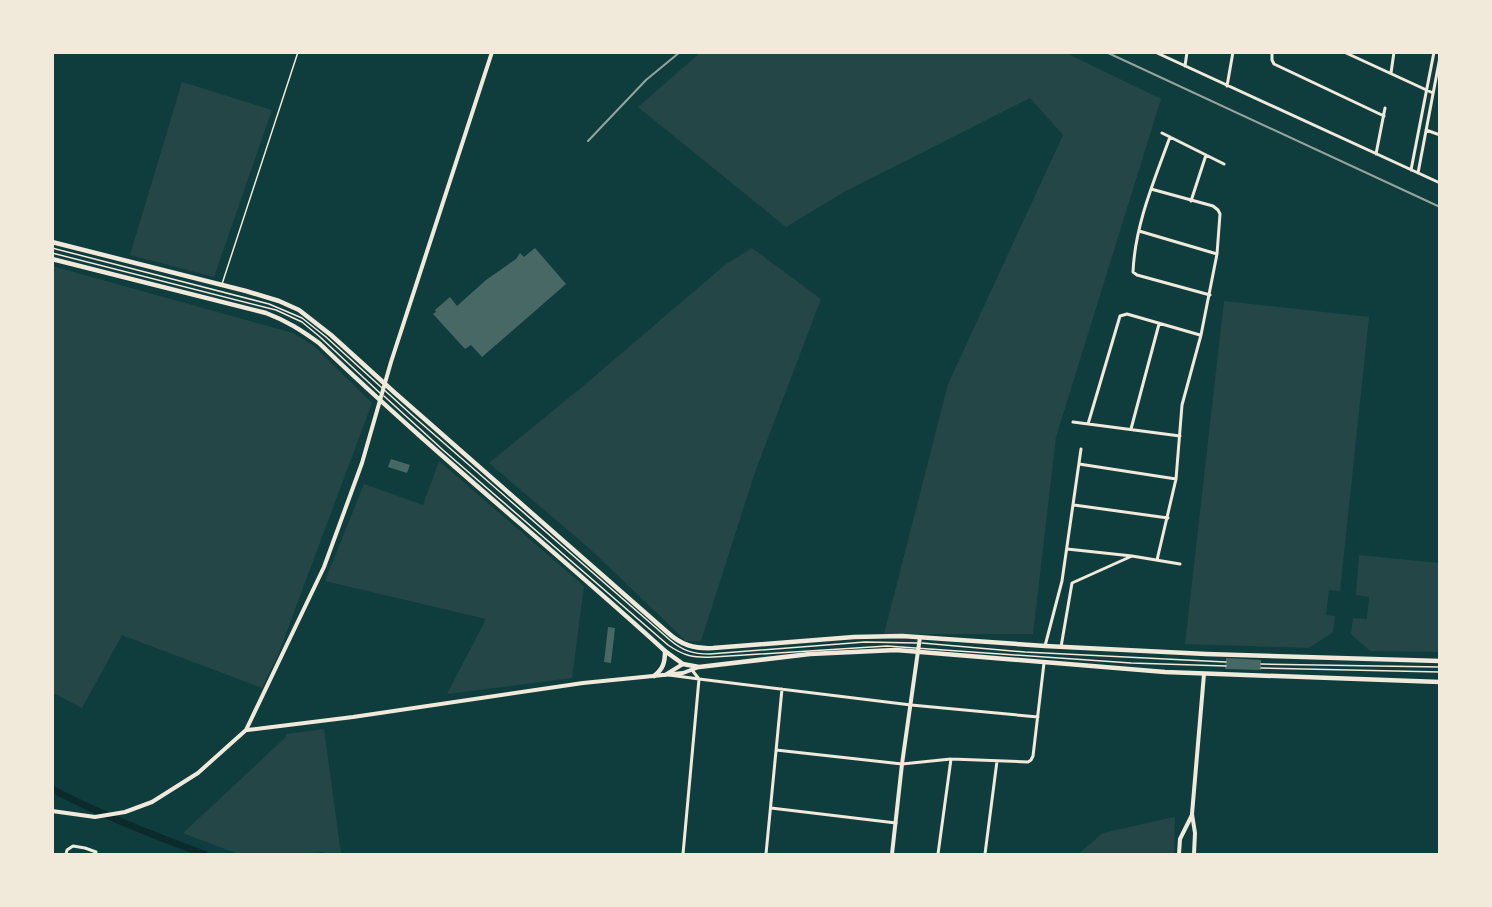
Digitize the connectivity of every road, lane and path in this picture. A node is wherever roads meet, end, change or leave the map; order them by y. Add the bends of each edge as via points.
1 (298, 52) edge
2 (492, 52) edge
3 (1155, 52) edge
4 (1187, 52) edge
5 (1233, 52) edge
6 (1272, 52) edge
7 (1344, 52) edge
8 (1394, 52) edge
9 (1434, 52) edge
10 (1440, 57) edge
11 (1185, 66) junction
12 (1391, 73) junction
13 (1435, 85) junction
14 (1227, 86) junction
15 (1440, 87) edge
16 (1426, 91) junction
17 (1433, 94) junction
18 (1385, 108) dead end
19 (1384, 116) junction
20 (1426, 130) junction
21 (1162, 133) dead end
22 (1440, 135) edge
23 (1170, 137) junction
24 (1376, 154) junction
25 (1206, 155) junction
26 (1224, 164) dead end
27 (1412, 170) junction
28 (1418, 173) junction
29 (1440, 183) edge
30 (1151, 189) junction
31 (1191, 201) junction
32 (1139, 231) junction
33 (52, 242) edge
34 (52, 248) edge
35 (52, 253) edge
36 (1217, 254) junction
37 (52, 259) edge
38 (221, 285) junction
39 (1210, 295) junction
40 (1159, 324) junction
41 (1201, 335) junction
42 (385, 387) junction
43 (382, 395) junction
44 (381, 402) junction
45 (1073, 422) dead end
46 (1088, 424) junction
47 (1131, 429) junction
48 (1180, 436) junction
49 (1081, 449) dead end
50 (1079, 464) junction
51 (1176, 479) junction
52 (1073, 505) junction
53 (1167, 518) junction
54 (1067, 549) junction
55 (1132, 556) junction
56 (1157, 560) junction
57 (1180, 564) dead end
58 (919, 645) junction
59 (1045, 646) junction
60 (1061, 647) junction
61 (665, 651) junction
62 (1440, 661) edge
63 (1044, 662) junction
64 (1226, 663) dead end
65 (682, 664) junction
66 (1261, 664) dead end
67 (1226, 666) dead end
68 (1440, 667) edge
69 (1261, 668) dead end
70 (691, 669) junction
71 (1440, 672) edge
72 (1204, 674) junction
73 (665, 675) junction
74 (654, 676) junction
75 (699, 679) junction
76 (1440, 682) edge
77 (782, 689) junction
78 (911, 705) junction
79 (1038, 717) junction
80 (246, 730) junction
81 (776, 750) junction
82 (951, 759) junction
83 (997, 761) junction
84 (902, 764) junction
85 (771, 808) junction
86 (52, 811) edge
87 (1192, 814) junction
88 (896, 823) junction
89 (95, 853) edge
90 (66, 855) edge
91 (683, 855) edge
92 (766, 855) edge
93 (892, 855) edge
94 (938, 855) edge
95 (985, 855) edge
96 (1179, 855) edge
97 (1194, 855) edge

1 - 38 lane
2 - 42 street
3 - 11 street
4 - 11 street
5 - 14 street
6 - 19 street via 1275,64
7 - 12 street
8 - 12 street
9 - 16 street
10 - 13 street
11 - 14 street
12 - 16 street
13 - 15 street
13 - 17 street
14 - 24 street
16 - 17 street
16 - 27 street
17 - 20 street
18 - 19 street
19 - 24 street
20 - 22 street
20 - 28 street
21 - 23 street
23 - 25 street
23 - 30 street
24 - 27 street
25 - 26 street
25 - 31 street
27 - 28 street
28 - 29 street
30 - 31 street
30 - 32 street
31 - 36 street via 1213,206 1220,214
32 - 36 street
32 - 39 street via 1133,272
33 - 38 main road
34 - 42 lane via 288,311 314,326
35 - 43 lane via 276,310 302,322
36 - 39 street
37 - 44 main road via 284,320 319,343
38 - 42 main road via 298,310 331,335
39 - 41 street
40 - 41 street
40 - 46 street via 1122,315
40 - 47 street
41 - 48 street via 1182,405
42 - 43 street
42 - 58 main road via 686,646 699,649 855,637
43 - 44 street
43 - 58 lane via 668,645 686,656
44 - 61 main road
44 - 80 street via 324,567
45 - 46 street
46 - 47 street
47 - 48 street
48 - 51 street
49 - 50 street
50 - 51 street
50 - 52 street
51 - 53 street
52 - 53 street
52 - 54 street
53 - 56 street
54 - 55 street
54 - 59 street
55 - 56 street
55 - 60 street via 1072,583
56 - 57 street
58 - 59 main road
58 - 63 main road
58 - 64 lane
58 - 67 lane via 1108,661
58 - 70 main road
58 - 78 street
59 - 60 main road
60 - 62 main road
61 - 65 main road
61 - 74 main road via 663,668
63 - 72 main road
63 - 79 street
65 - 70 main road
65 - 73 street
66 - 68 lane
69 - 71 lane
70 - 73 street
70 - 75 street
72 - 76 main road
72 - 87 street
73 - 74 street
73 - 75 street
74 - 80 street
75 - 77 street
75 - 91 street
77 - 78 street
77 - 81 street
78 - 79 street
78 - 84 street
79 - 83 street via 1031,760
80 - 86 street via 198,773 140,807 95,817
81 - 84 street
81 - 85 street
82 - 83 street
82 - 84 street
82 - 94 street
83 - 95 street
84 - 88 street
85 - 88 street
85 - 92 street
87 - 96 street via 1180,839
87 - 97 street
88 - 93 street
89 - 90 street via 73,846

